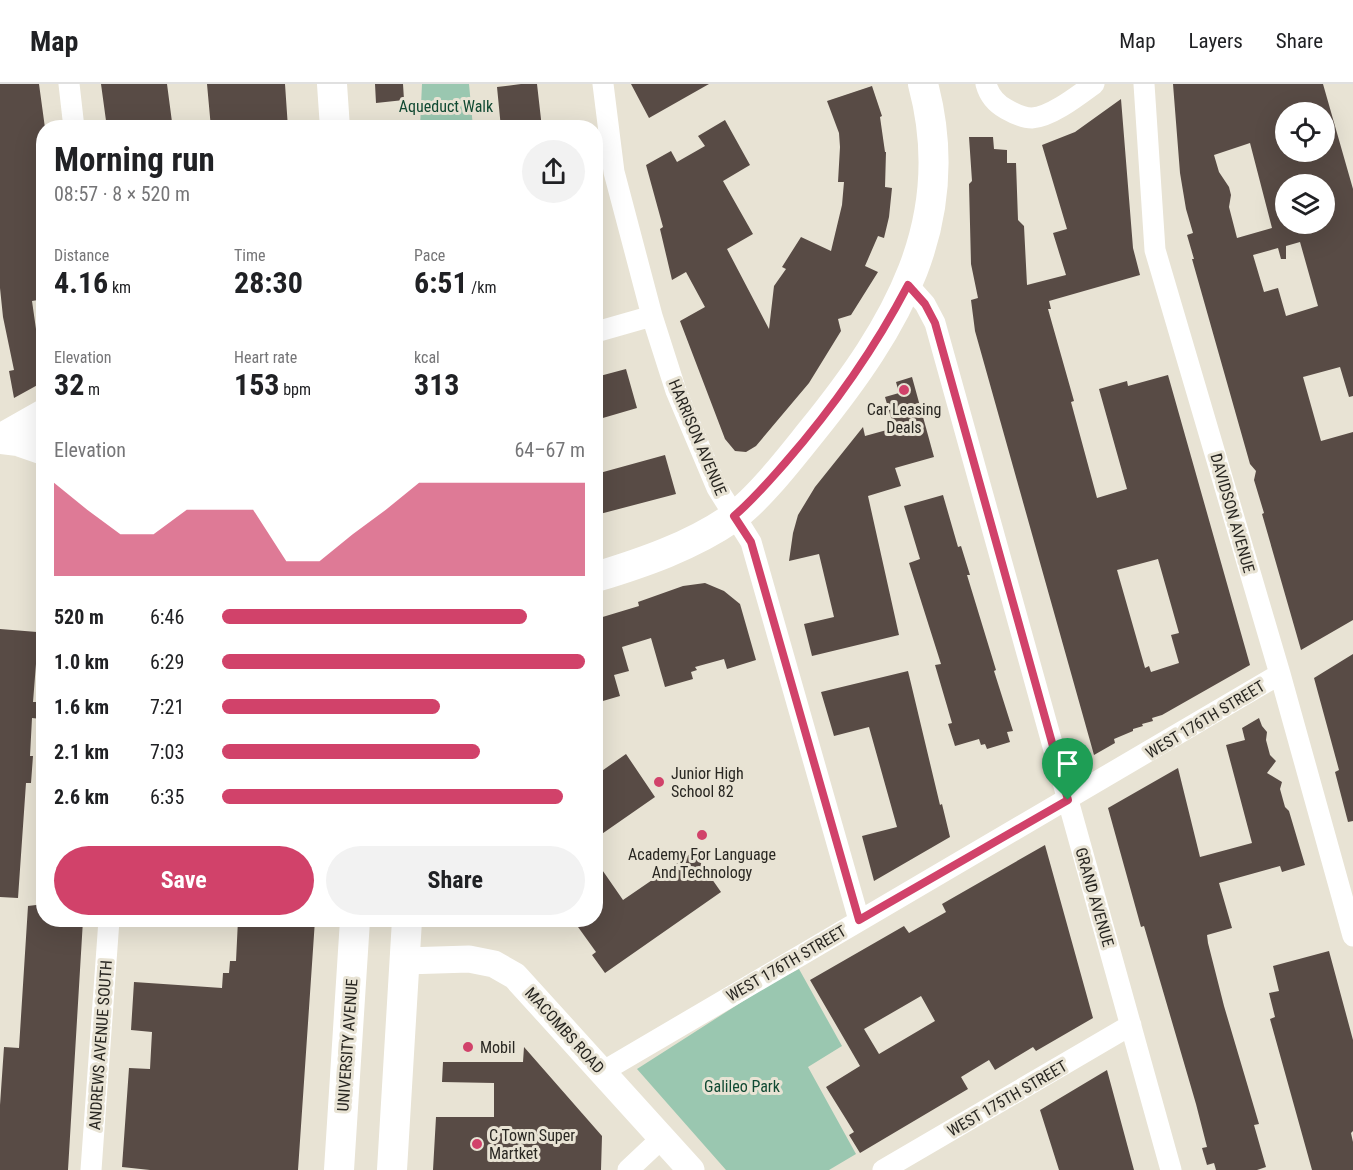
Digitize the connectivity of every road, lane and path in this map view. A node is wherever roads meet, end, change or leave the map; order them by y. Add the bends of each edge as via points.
1 (69, 84) edge
2 (332, 84) edge
3 (603, 84) edge
4 (923, 84) edge
5 (986, 84) edge
6 (1094, 84) edge
7 (1143, 84) edge
8 (73, 120) edge
9 (334, 120) edge
10 (908, 285) junction
11 (652, 316) junction
12 (603, 330) edge
13 (36, 419) edge
14 (0, 439) edge
15 (36, 447) edge
16 (734, 516) junction
17 (603, 574) edge
18 (1280, 674) junction
19 (1068, 800) junction
20 (859, 920) junction
21 (108, 927) edge
22 (355, 927) edge
23 (407, 927) edge
24 (1353, 936) edge
25 (405, 961) junction
26 (1131, 1025) junction
27 (602, 1072) junction
28 (662, 1138) junction
29 (91, 1170) edge
30 (339, 1170) edge
31 (392, 1170) edge
32 (628, 1170) edge
33 (691, 1170) edge
34 (883, 1170) edge
35 (1171, 1170) edge

1 - 8 street
2 - 9 main road
3 - 11 street, HARRISON AVENUE via 614,172
4 - 10 main road via 934,139 933,194 926,233
5 - 6 street via 988,93 999,105 1032,118 1047,114
7 - 18 street, DAVIDSON AVENUE via 1155,250
10 - 16 main road via 880,336 825,416
10 - 19 street, GRAND AVENUE via 935,323
11 - 12 street
11 - 16 street, HARRISON AVENUE via 676,391 717,488
13 - 14 main road
14 - 15 main road
16 - 17 main road via 680,546
16 - 20 street, HARRISON AVENUE via 751,542
18 - 19 street, WEST 176TH STREET
18 - 24 street, DAVIDSON AVENUE
19 - 20 street, WEST 176TH STREET
19 - 26 street, GRAND AVENUE
20 - 27 street, WEST 176TH STREET
21 - 29 street, ANDREWS AVENUE SOUTH
22 - 30 main road, UNIVERSITY AVENUE
23 - 25 main road
25 - 27 street, MACOMBS ROAD via 470,959 494,964 515,976
25 - 31 main road
26 - 34 street, WEST 175TH STREET
26 - 35 street, GRAND AVENUE
27 - 28 street, MACOMBS ROAD
28 - 32 street
28 - 33 street, MACOMBS ROAD

